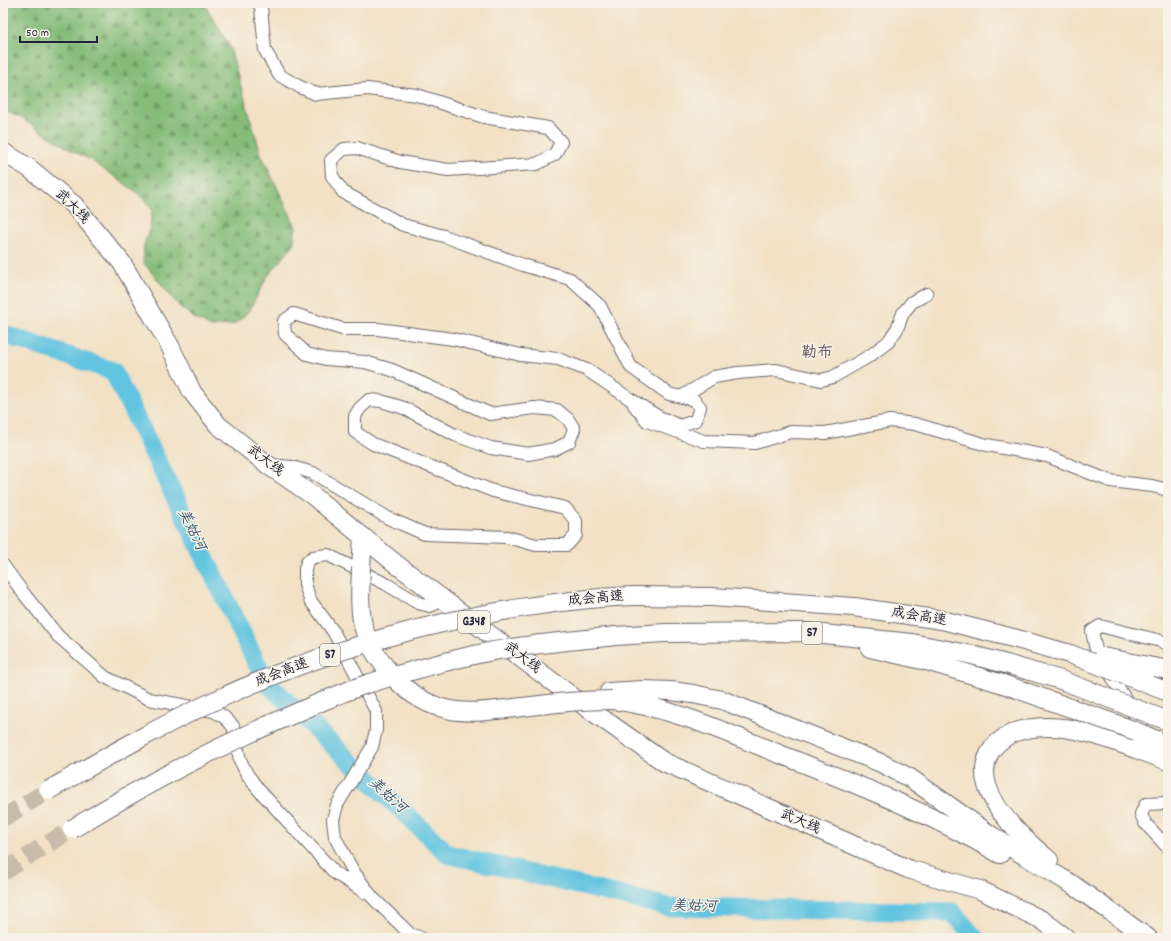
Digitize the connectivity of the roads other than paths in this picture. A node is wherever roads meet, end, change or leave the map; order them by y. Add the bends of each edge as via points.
1 (258, 3) edge
2 (3, 152) edge
3 (927, 294) dead end
4 (681, 397) junction
5 (630, 399) junction
6 (268, 465) junction
7 (1168, 490) edge
8 (363, 537) junction
9 (3, 565) edge
10 (441, 598) junction
11 (744, 632) junction
12 (1021, 640) junction
13 (1168, 645) edge
14 (1161, 669) edge
15 (1168, 692) edge
16 (610, 696) junction
17 (1168, 721) edge
18 (1168, 745) edge
19 (1168, 762) edge
20 (49, 790) tunnel mouth
21 (1168, 803) edge
22 (72, 829) tunnel mouth
23 (1168, 848) edge
24 (372, 897) junction
25 (1114, 913) junction
26 (421, 938) edge
27 (1066, 938) edge
28 (1127, 938) edge
29 (1148, 938) edge

1 - 4 street via 265,50 279,75 316,94 367,89 417,95 484,117 548,128 561,142 555,154 537,164 448,170 400,162 357,148 344,149 331,160 332,176 343,192 403,225 444,236 570,279 600,306 631,367 669,394
2 - 6 highway, 武大线 / G348 via 29,168 74,205 122,263 170,346 192,392 218,424
3 - 4 street via 912,302 903,313 897,329 888,342 833,377 821,380 776,370 738,373 714,377
4 - 5 street via 694,400 700,407 696,420 680,426 659,417
5 - 6 street via 587,370 558,359 521,355 453,339 378,329 342,329 294,314 284,321 285,334 307,354 326,359 365,362 392,370 490,414 534,408 557,410 568,419 574,429 569,442 555,449 528,454 491,448 463,438 404,408 381,400 369,400 360,408 355,416 355,432 373,444 493,491 565,508 576,522 576,535 566,545 556,546 536,545 507,538 424,534 388,518 313,472
5 - 7 street via 647,421 704,441 755,443 790,432 826,433 890,421 915,424 987,445 1047,456 1110,481
6 - 8 highway, 武大线 / G348
8 - 10 highway, 武大线 / G348
8 - 16 highway, bridge via 360,614 364,632 377,657 412,694 439,708 463,712
9 - 24 street via 58,636 105,677 149,700 214,711 224,717 233,726 240,760 258,789 335,873
10 - 24 street via 430,606 418,603 328,555 313,557 307,562 305,570 305,584 310,600 333,632 376,711 376,730 372,747 337,805 333,820 335,837 353,871
10 - 27 highway, 武大线 / G348 via 664,762 908,869 980,890 1042,920
11 - 17 highway, 成会高速 / S7, bridge via 803,632 912,643 960,652 1061,680
11 - 18 highway, bridge via 822,639 926,661 1003,684
11 - 22 highway, 成会高速 / S7, bridge via 615,636 523,646 443,663 369,684 321,702 196,758
12 - 14 highway, bridge
12 - 15 highway, 成会高速 / S7, bridge via 1070,654
12 - 20 highway, 成会高速 / S7, bridge via 942,620 854,608 712,596 581,599 412,629 303,664 212,702 130,743
13 - 19 street via 1100,626 1092,631 1096,650 1153,746
16 - 25 highway via 643,690 671,691 722,700 881,763 910,778 992,836
16 - 28 highway via 659,708 700,723 870,790 945,824 1027,870
19 - 25 highway, bridge via 1086,733 1048,727 1013,733 1001,740 992,751 985,769 993,798 1017,832
21 - 23 street via 1146,804 1141,814 1145,823
24 - 26 street via 410,934
25 - 29 highway

